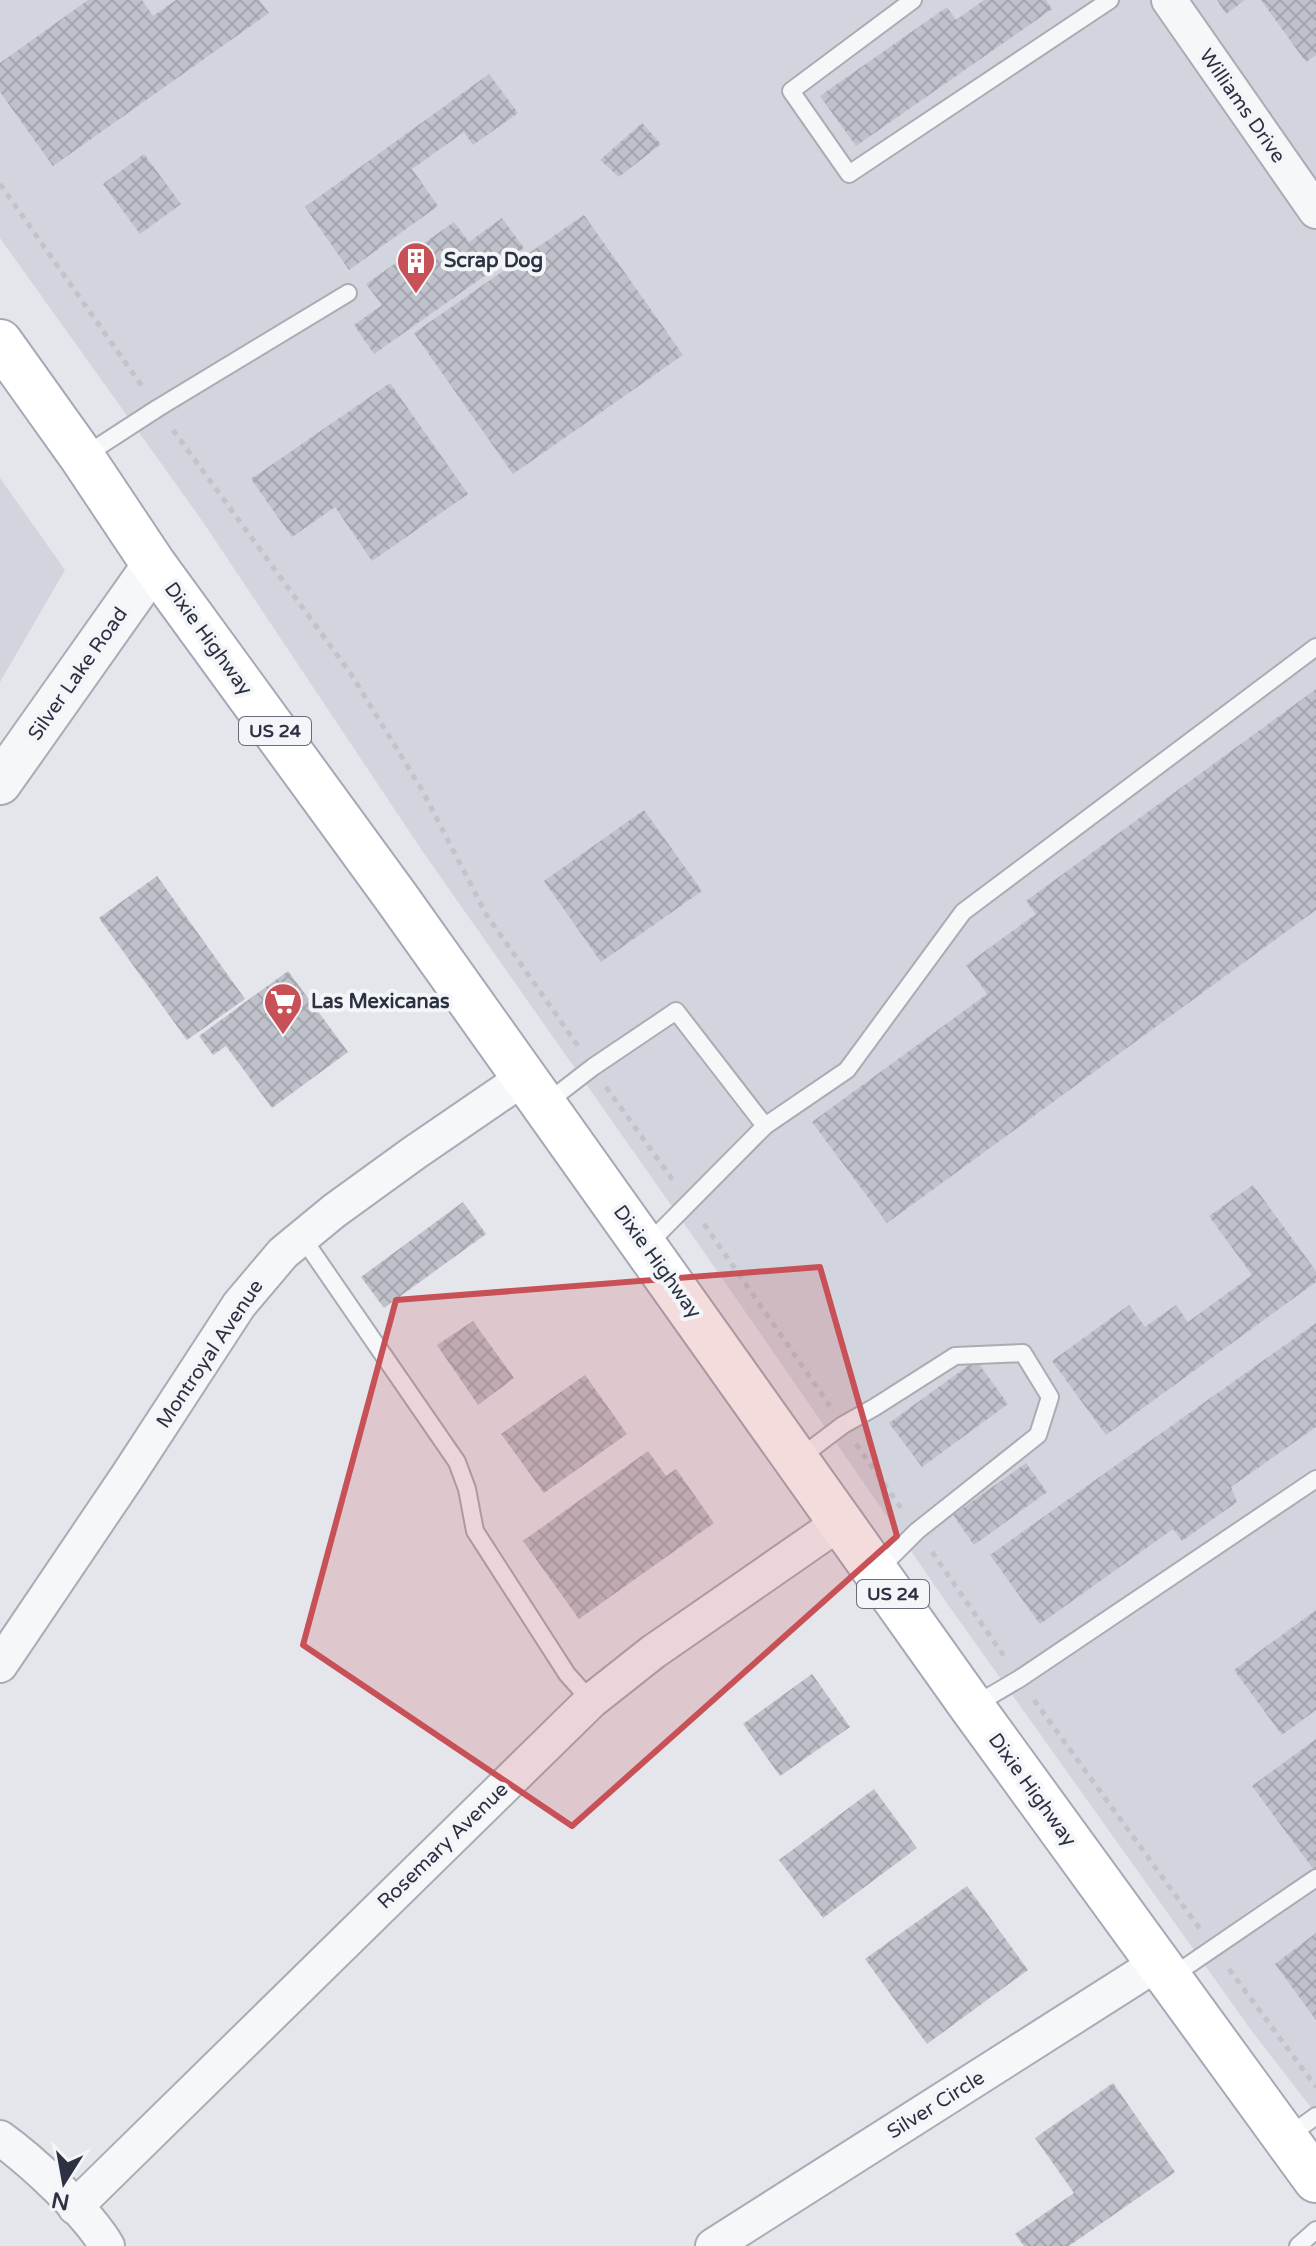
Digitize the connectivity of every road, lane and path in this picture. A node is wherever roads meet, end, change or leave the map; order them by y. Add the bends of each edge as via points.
1 (913, 0) edge
2 (1110, 0) edge
3 (1169, 0) edge
4 (0, 184) edge
5 (1316, 211) edge
6 (348, 293) dead end
7 (0, 342) edge
8 (158, 408) junction
9 (82, 457) junction
10 (154, 565) junction
11 (1316, 647) edge
12 (0, 783) edge
13 (593, 1067) junction
14 (535, 1091) junction
15 (765, 1126) junction
16 (689, 1203) junction
17 (302, 1237) junction
18 (646, 1246) junction
19 (843, 1425) junction
20 (797, 1459) junction
21 (1316, 1479) edge
22 (842, 1521) junction
23 (917, 1531) junction
24 (877, 1572) junction
25 (0, 1665) edge
26 (1019, 1679) junction
27 (591, 1701) junction
28 (972, 1707) junction
29 (1316, 1878) edge
30 (1214, 1948) junction
31 (1164, 1971) junction
32 (1316, 2087) edge
33 (1301, 2127) edge
34 (0, 2138) edge
35 (1316, 2180) edge
36 (75, 2207) junction
37 (1316, 2230) edge
38 (107, 2246) edge
39 (713, 2246) edge
40 (1298, 2246) edge

1 - 2 lane via 791,91 849,174
3 - 5 street, Williams Drive
4 - 8 path
6 - 8 lane
7 - 9 main road, Dixie Highway / US 24
8 - 9 lane
8 - 13 path via 351,674 422,790 486,914
9 - 10 main road, Dixie Highway / US 24
10 - 12 street, Silver Lake Road
10 - 14 main road, Dixie Highway / US 24
11 - 15 lane via 963,912 847,1070
13 - 14 lane
13 - 15 lane via 676,1011
13 - 16 path
14 - 17 street, Montroyal Avenue via 414,1153
14 - 18 main road, Dixie Highway / US 24
15 - 16 lane
16 - 18 lane
16 - 19 path
17 - 25 street, Montroyal Avenue via 239,1305
17 - 27 lane via 457,1462 475,1531 567,1674
18 - 20 main road, Dixie Highway / US 24
19 - 20 lane
19 - 23 path
19 - 23 lane via 955,1356 1023,1353 1050,1397 1038,1435
20 - 22 main road, Dixie Highway / US 24
21 - 26 lane
22 - 24 main road, Dixie Highway / US 24
22 - 27 street, Rosemary Avenue
23 - 24 lane
23 - 26 path
24 - 28 main road, Dixie Highway / US 24
26 - 28 lane
26 - 30 path
27 - 36 street, Rosemary Avenue
28 - 31 main road, Dixie Highway / US 24
29 - 30 lane
30 - 31 lane
30 - 32 path
31 - 33 main road, Dixie Highway / US 24
31 - 39 street, Silver Circle
33 - 35 main road, Dixie Highway / US 24
34 - 36 street
36 - 38 street
37 - 40 lane

